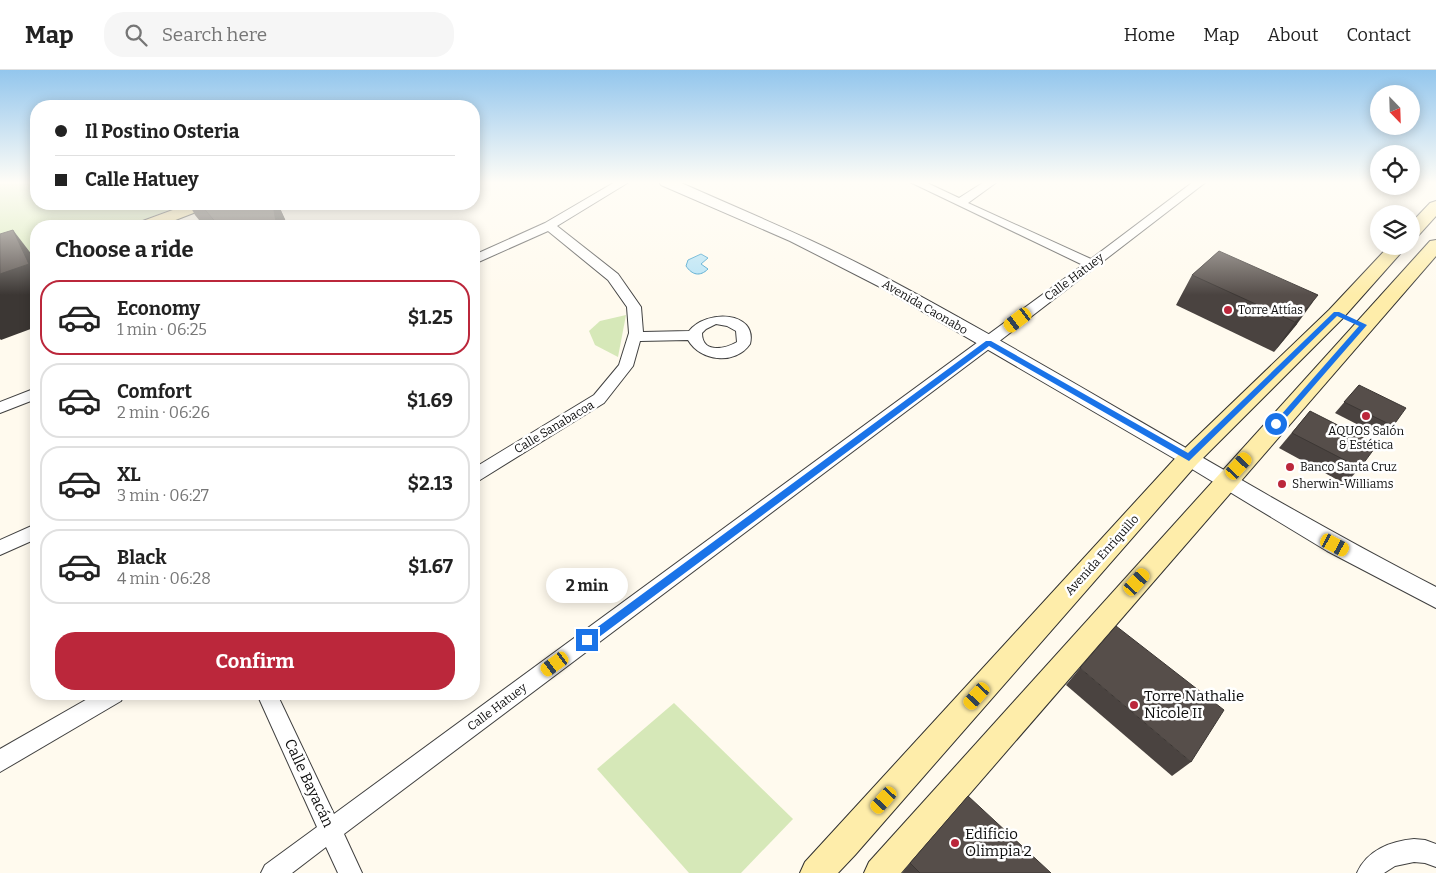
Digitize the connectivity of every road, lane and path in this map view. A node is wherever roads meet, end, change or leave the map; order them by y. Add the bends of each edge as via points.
1 (560, 219) edge
2 (752, 219) edge
3 (997, 219) edge
4 (1151, 219) edge
5 (549, 226) junction
6 (1436, 245) edge
7 (1391, 255) edge
8 (480, 257) edge
9 (1091, 264) junction
10 (1336, 314) junction
11 (1364, 325) junction
12 (694, 335) dead end
13 (634, 338) junction
14 (988, 343) junction
15 (30, 396) edge
16 (0, 408) edge
17 (1189, 458) junction
18 (480, 472) edge
19 (1226, 481) junction
20 (30, 534) edge
21 (0, 548) edge
22 (1436, 598) edge
23 (104, 700) edge
24 (270, 700) edge
25 (0, 761) edge
26 (330, 831) junction
27 (1436, 856) edge
28 (273, 873) edge
29 (350, 873) edge
30 (816, 873) edge
31 (880, 873) edge
32 (1369, 873) edge

1 - 5 street
2 - 14 street, Avenida Caonabo via 888,285
3 - 9 street
4 - 9 street, Calle Hatuey
5 - 8 street
5 - 13 street, Calle Sanabacoa via 612,277 634,307
6 - 11 main road
7 - 10 main road, Avenida Enriquillo
9 - 14 street, Calle Hatuey
10 - 11 main road
10 - 17 main road, Avenida Enriquillo
11 - 19 main road
12 - 13 street
13 - 18 street, Calle Sanabacoa via 626,366 599,399
14 - 17 street, Avenida Caonabo
14 - 26 street, Calle Hatuey
15 - 16 street
17 - 19 street, Avenida Caonabo
17 - 30 main road, Avenida Enriquillo
19 - 22 street, Avenida Caonabo via 1335,545
19 - 31 main road
20 - 21 street
23 - 25 street
24 - 26 street, Calle Bayacán
26 - 28 street, Calle Hatuey
26 - 29 street, Calle Bayacán
27 - 32 street via 1422,851 1393,854

